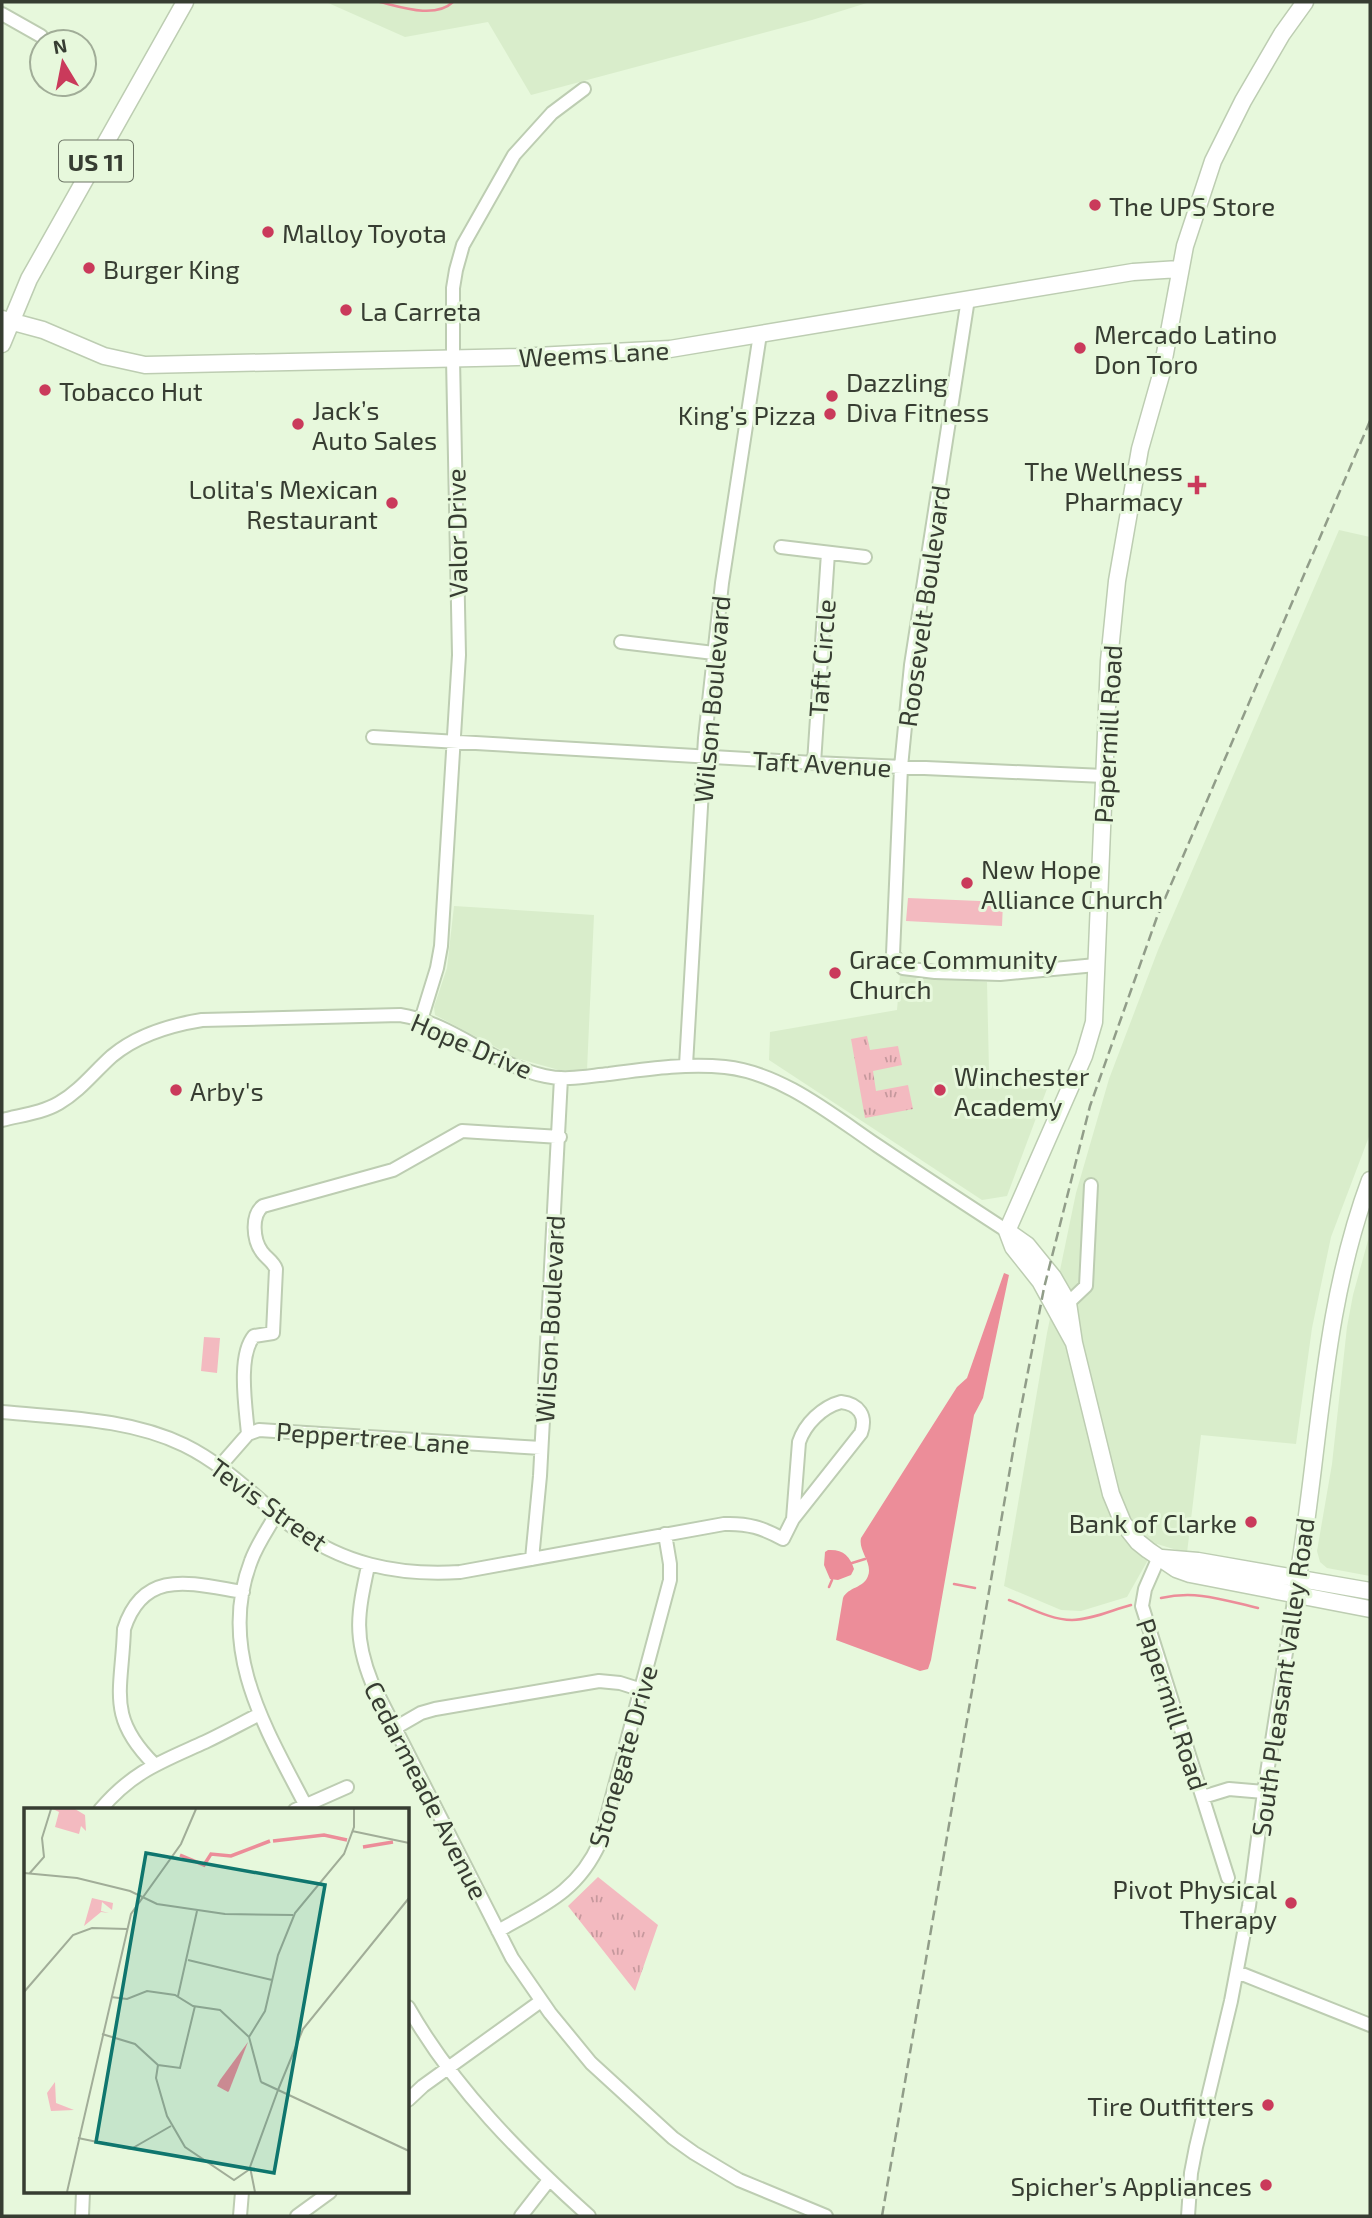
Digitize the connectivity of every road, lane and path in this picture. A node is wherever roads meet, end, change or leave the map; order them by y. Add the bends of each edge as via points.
1 (1305, 2) edge
2 (182, 3) edge
3 (2, 14) edge
4 (28, 29) edge
5 (584, 89) dead end
6 (1179, 269) junction
7 (968, 299) junction
8 (6, 320) edge
9 (760, 334) junction
10 (2, 344) edge
11 (453, 359) junction
12 (781, 547) dead end
13 (828, 553) junction
14 (865, 558) dead end
15 (621, 642) dead end
16 (714, 653) junction
17 (373, 737) dead end
18 (454, 742) junction
19 (704, 756) junction
20 (814, 763) junction
21 (901, 767) junction
22 (1104, 776) junction
23 (1096, 965) junction
24 (421, 1020) junction
25 (686, 1065) junction
26 (561, 1078) junction
27 (2, 1120) edge
28 (560, 1136) junction
29 (1370, 1180) edge
30 (1091, 1185) dead end
31 (1007, 1231) junction
32 (1068, 1303) junction
33 (1074, 1343) junction
34 (2, 1412) edge
35 (248, 1434) junction
36 (541, 1448) junction
37 (220, 1466) junction
38 (277, 1513) junction
39 (793, 1519) junction
40 (665, 1534) junction
41 (1159, 1558) junction
42 (532, 1559) junction
43 (368, 1566) junction
44 (1298, 1579) junction
45 (1370, 1591) edge
46 (243, 1592) junction
47 (1296, 1595) junction
48 (1370, 1609) edge
49 (642, 1690) junction
50 (260, 1714) junction
51 (395, 1728) junction
52 (154, 1764) junction
53 (347, 1787) dead end
54 (1264, 1792) junction
55 (1203, 1797) junction
56 (102, 1808) edge
57 (303, 1808) edge
58 (1228, 1878) dead end
59 (498, 1931) junction
60 (1237, 1972) junction
61 (541, 2001) junction
62 (410, 2010) edge
63 (1370, 2025) edge
64 (448, 2068) junction
65 (410, 2098) edge
66 (549, 2180) junction
67 (83, 2194) edge
68 (242, 2194) edge
69 (328, 2194) edge
70 (82, 2216) edge
71 (240, 2216) edge
72 (297, 2216) edge
73 (521, 2216) edge
74 (589, 2216) edge
75 (826, 2216) edge
76 (1188, 2216) edge

1 - 6 main road, Papermill Road via 1242,101 1213,161
2 - 8 main road, US 11
3 - 4 street
5 - 11 street, Valor Drive via 552,113 514,155 463,245 453,288
6 - 7 main road, Weems Lane via 1133,272
6 - 22 main road, Papermill Road via 1117,581
7 - 9 main road, Weems Lane
7 - 21 street, Roosevelt Boulevard via 914,640
8 - 10 main road, US 11
8 - 11 main road, Weems Lane via 104,356 145,365
9 - 11 main road, Weems Lane via 640,352
9 - 16 street, Wilson Boulevard
11 - 18 street, Valor Drive via 459,647
12 - 13 street
13 - 14 street
13 - 20 street, Taft Circle
15 - 16 street
16 - 19 street, Wilson Boulevard
17 - 18 street, Taft Avenue
18 - 19 street, Taft Avenue
18 - 24 street, Valor Drive via 441,946
19 - 20 street, Taft Avenue
19 - 25 street, Wilson Boulevard
20 - 21 street, Taft Avenue
21 - 22 street, Taft Avenue
21 - 23 street, Roosevelt Boulevard via 892,949 901,966 1000,974
22 - 23 main road, Papermill Road
23 - 31 main road, Papermill Road via 1090,1039
24 - 26 street, Hope Drive via 494,1058
24 - 27 street, Hope Drive via 387,1015 187,1022 129,1044 59,1103
25 - 26 street, Hope Drive
25 - 31 street, Hope Drive via 755,1072 779,1083
26 - 28 street, Wilson Boulevard
28 - 35 street via 462,1131 393,1170 258,1210 254,1221 260,1248 276,1269 273,1333 254,1336 247,1348 244,1397
28 - 36 street, Wilson Boulevard
29 - 44 main road, South Pleasant Valley Road via 1334,1312
30 - 32 street via 1086,1286
31 - 32 main road via 1027,1245 1054,1277
31 - 33 main road
32 - 33 main road
33 - 41 main road via 1114,1505 1133,1536
34 - 37 street, Tevis Street via 124,1425 184,1445
35 - 36 street, Peppertree Lane via 273,1430
35 - 37 street, Peppertree Lane
36 - 42 street, Wilson Boulevard
37 - 38 street, Tevis Street
38 - 43 street, Tevis Street via 328,1550
38 - 46 street via 251,1561
39 - 39 street via 861,1433 864,1421 853,1405 835,1404 802,1433
39 - 40 street, Tevis Street via 783,1539 744,1523
40 - 42 street, Tevis Street
40 - 49 street, Stonegate Drive via 670,1580
41 - 44 main road
41 - 47 main road via 1190,1574
41 - 55 street, Papermill Road via 1142,1606
42 - 43 street, Tevis Street via 434,1574
43 - 51 street, Cedarmeade Avenue via 358,1610 360,1646
44 - 45 main road
44 - 47 main road, South Pleasant Valley Road
46 - 50 street via 241,1650
46 - 52 street via 169,1584 150,1591 128,1618 120,1709 126,1730
47 - 48 main road
47 - 54 street, South Pleasant Valley Road
49 - 51 street via 600,1681 435,1709
49 - 59 street, Stonegate Drive via 600,1842 587,1868 555,1899
50 - 52 street
50 - 57 street
51 - 59 street, Cedarmeade Avenue
52 - 56 street via 117,1790
53 - 57 street
54 - 55 street via 1229,1788
54 - 60 street, South Pleasant Valley Road
55 - 58 street, Papermill Road
59 - 61 street, Cedarmeade Avenue
60 - 63 street
60 - 76 street, South Pleasant Valley Road via 1196,2147
61 - 64 street
61 - 75 street, Cedarmeade Avenue via 600,2073 673,2138 739,2180
62 - 64 street
64 - 65 street
64 - 66 street via 512,2145
66 - 73 street
66 - 74 street
67 - 70 street
68 - 71 street
69 - 72 street

